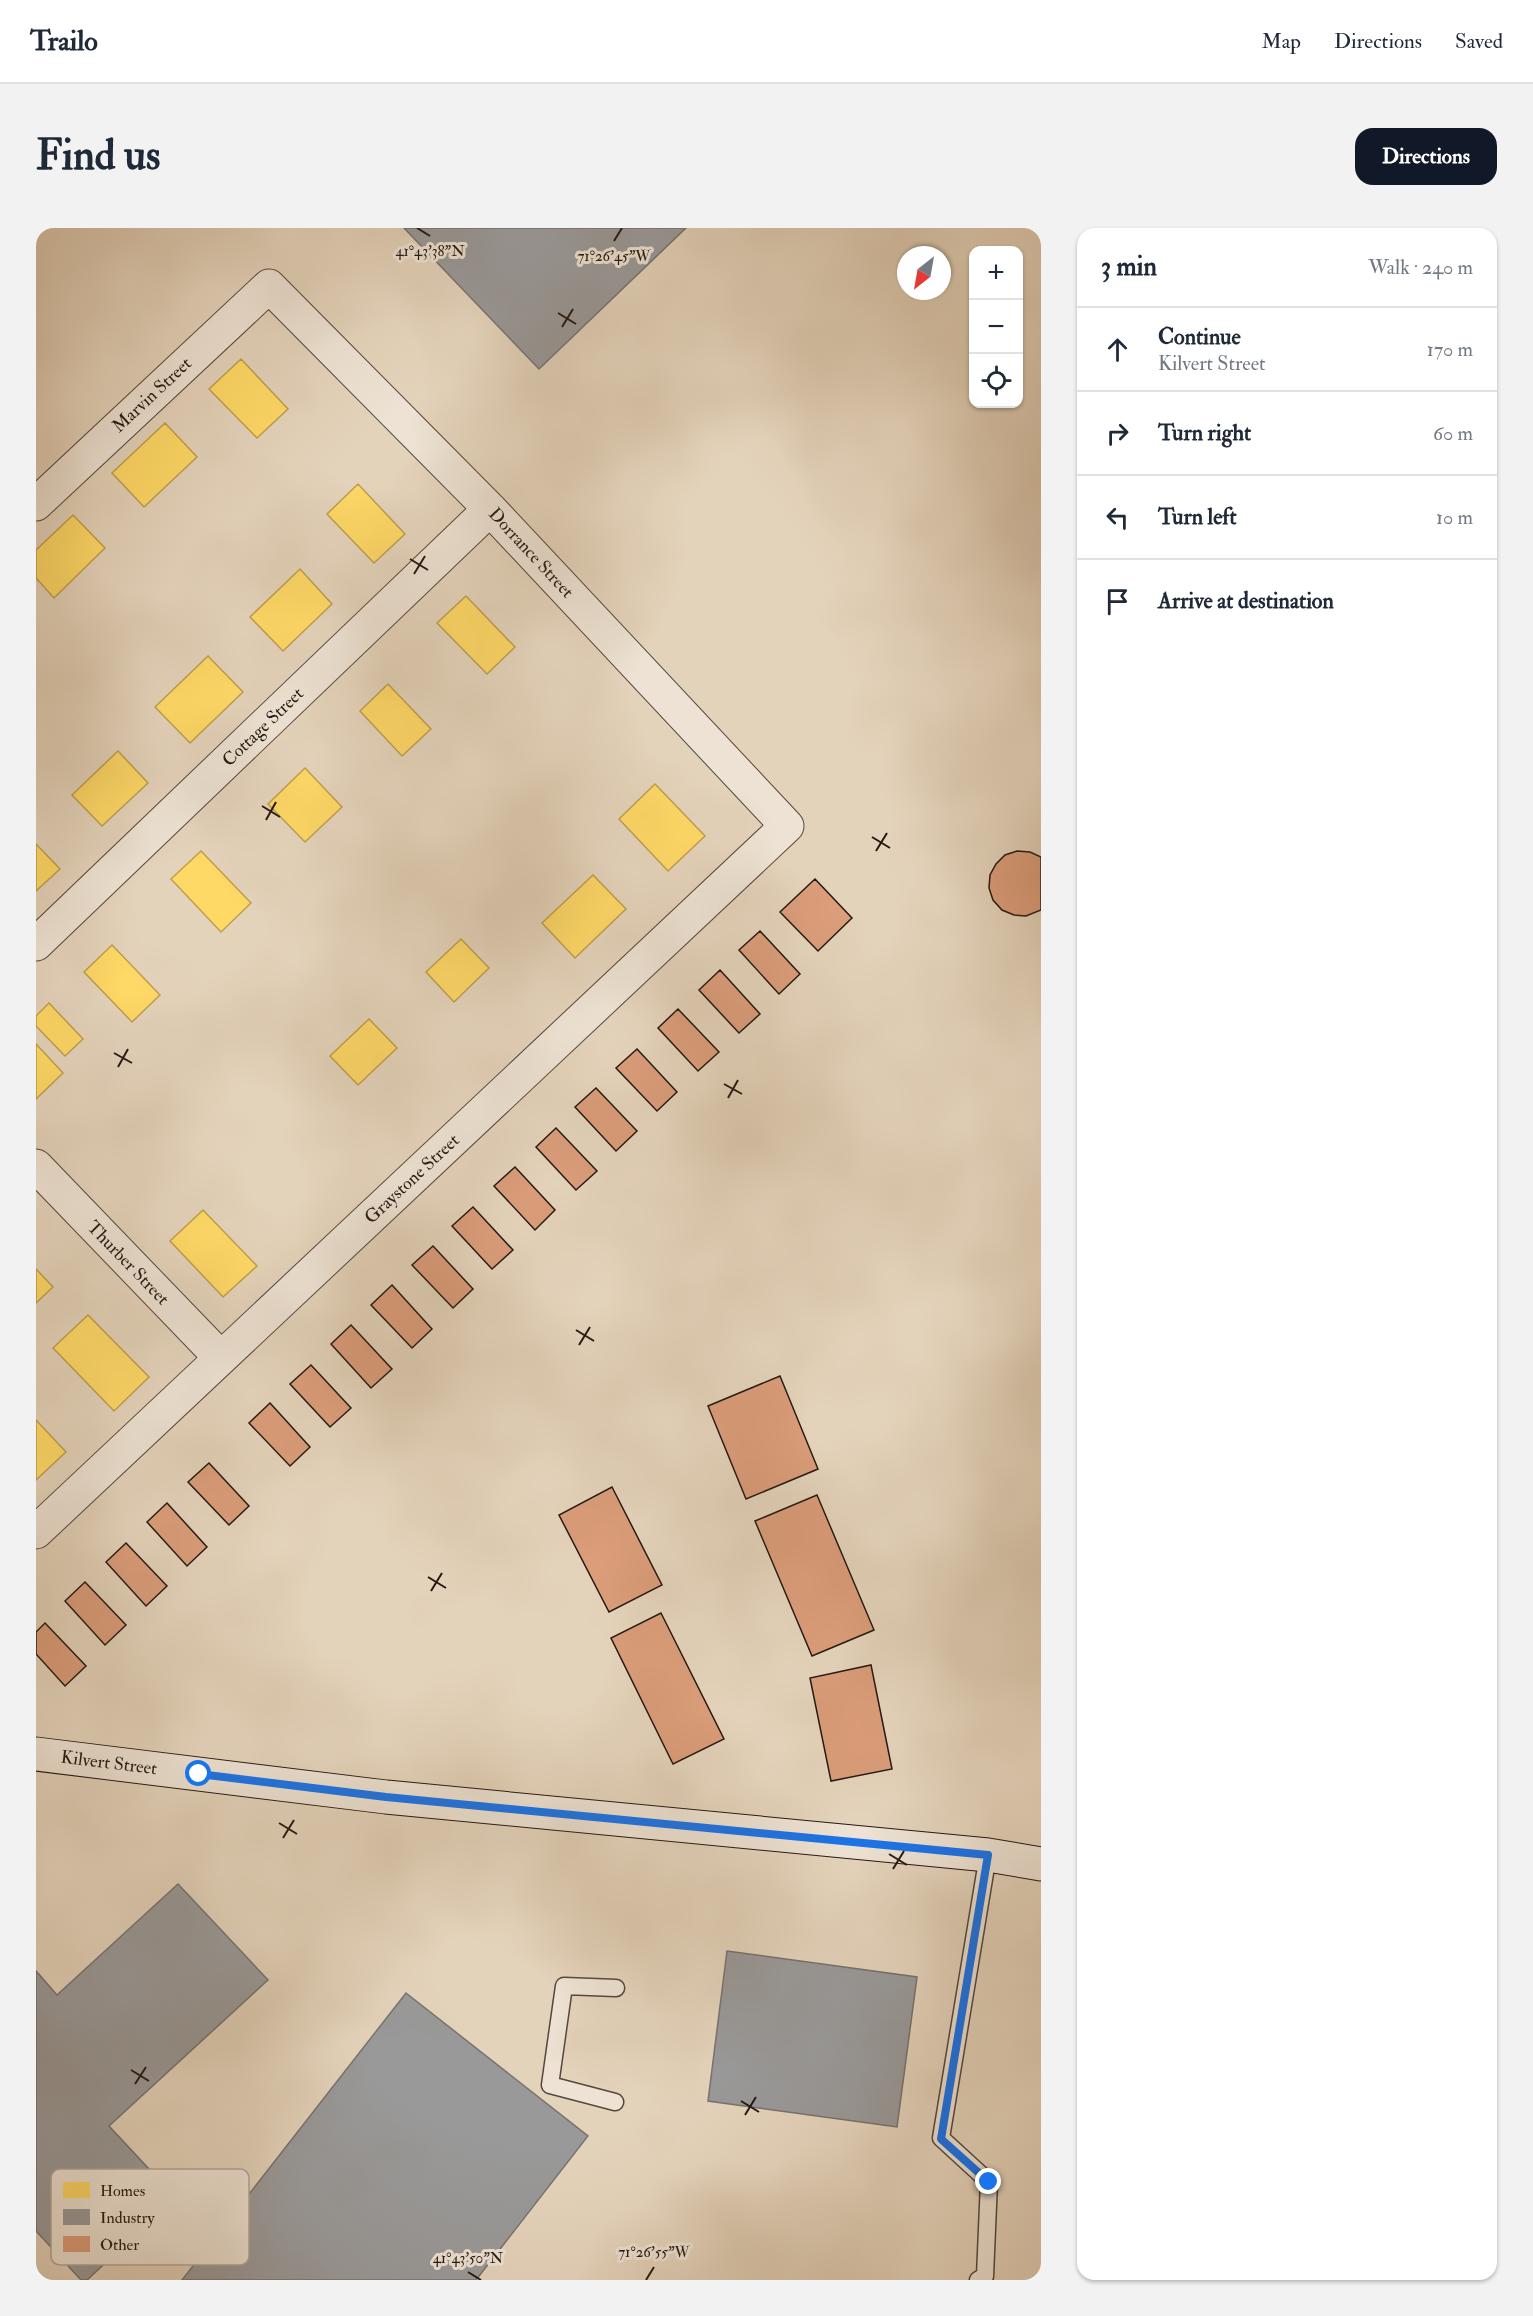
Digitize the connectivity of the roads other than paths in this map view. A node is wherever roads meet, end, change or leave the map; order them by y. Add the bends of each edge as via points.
1 (268, 286) joint
2 (36, 504) edge
3 (490, 509) junction
4 (787, 826) joint
5 (36, 944) edge
6 (36, 1166) edge
7 (221, 1358) junction
8 (36, 1532) edge
9 (36, 1754) edge
10 (988, 1855) junction
11 (1041, 1864) edge
12 (616, 1988) dead end
13 (615, 2102) dead end
14 (978, 2280) edge

1 - 2 street, Marvin Street
1 - 3 street, Dorrance Street
3 - 4 street, Dorrance Street
3 - 5 street, Cottage Street
4 - 7 street, Graystone Street
6 - 7 street, Thurber Street
7 - 8 street, Graystone Street
9 - 10 street, Kilvert Street via 386,1797
10 - 11 street, Kilvert Street
10 - 14 lane via 941,2139 989,2182 985,2276
12 - 13 lane via 564,1986 550,2085

